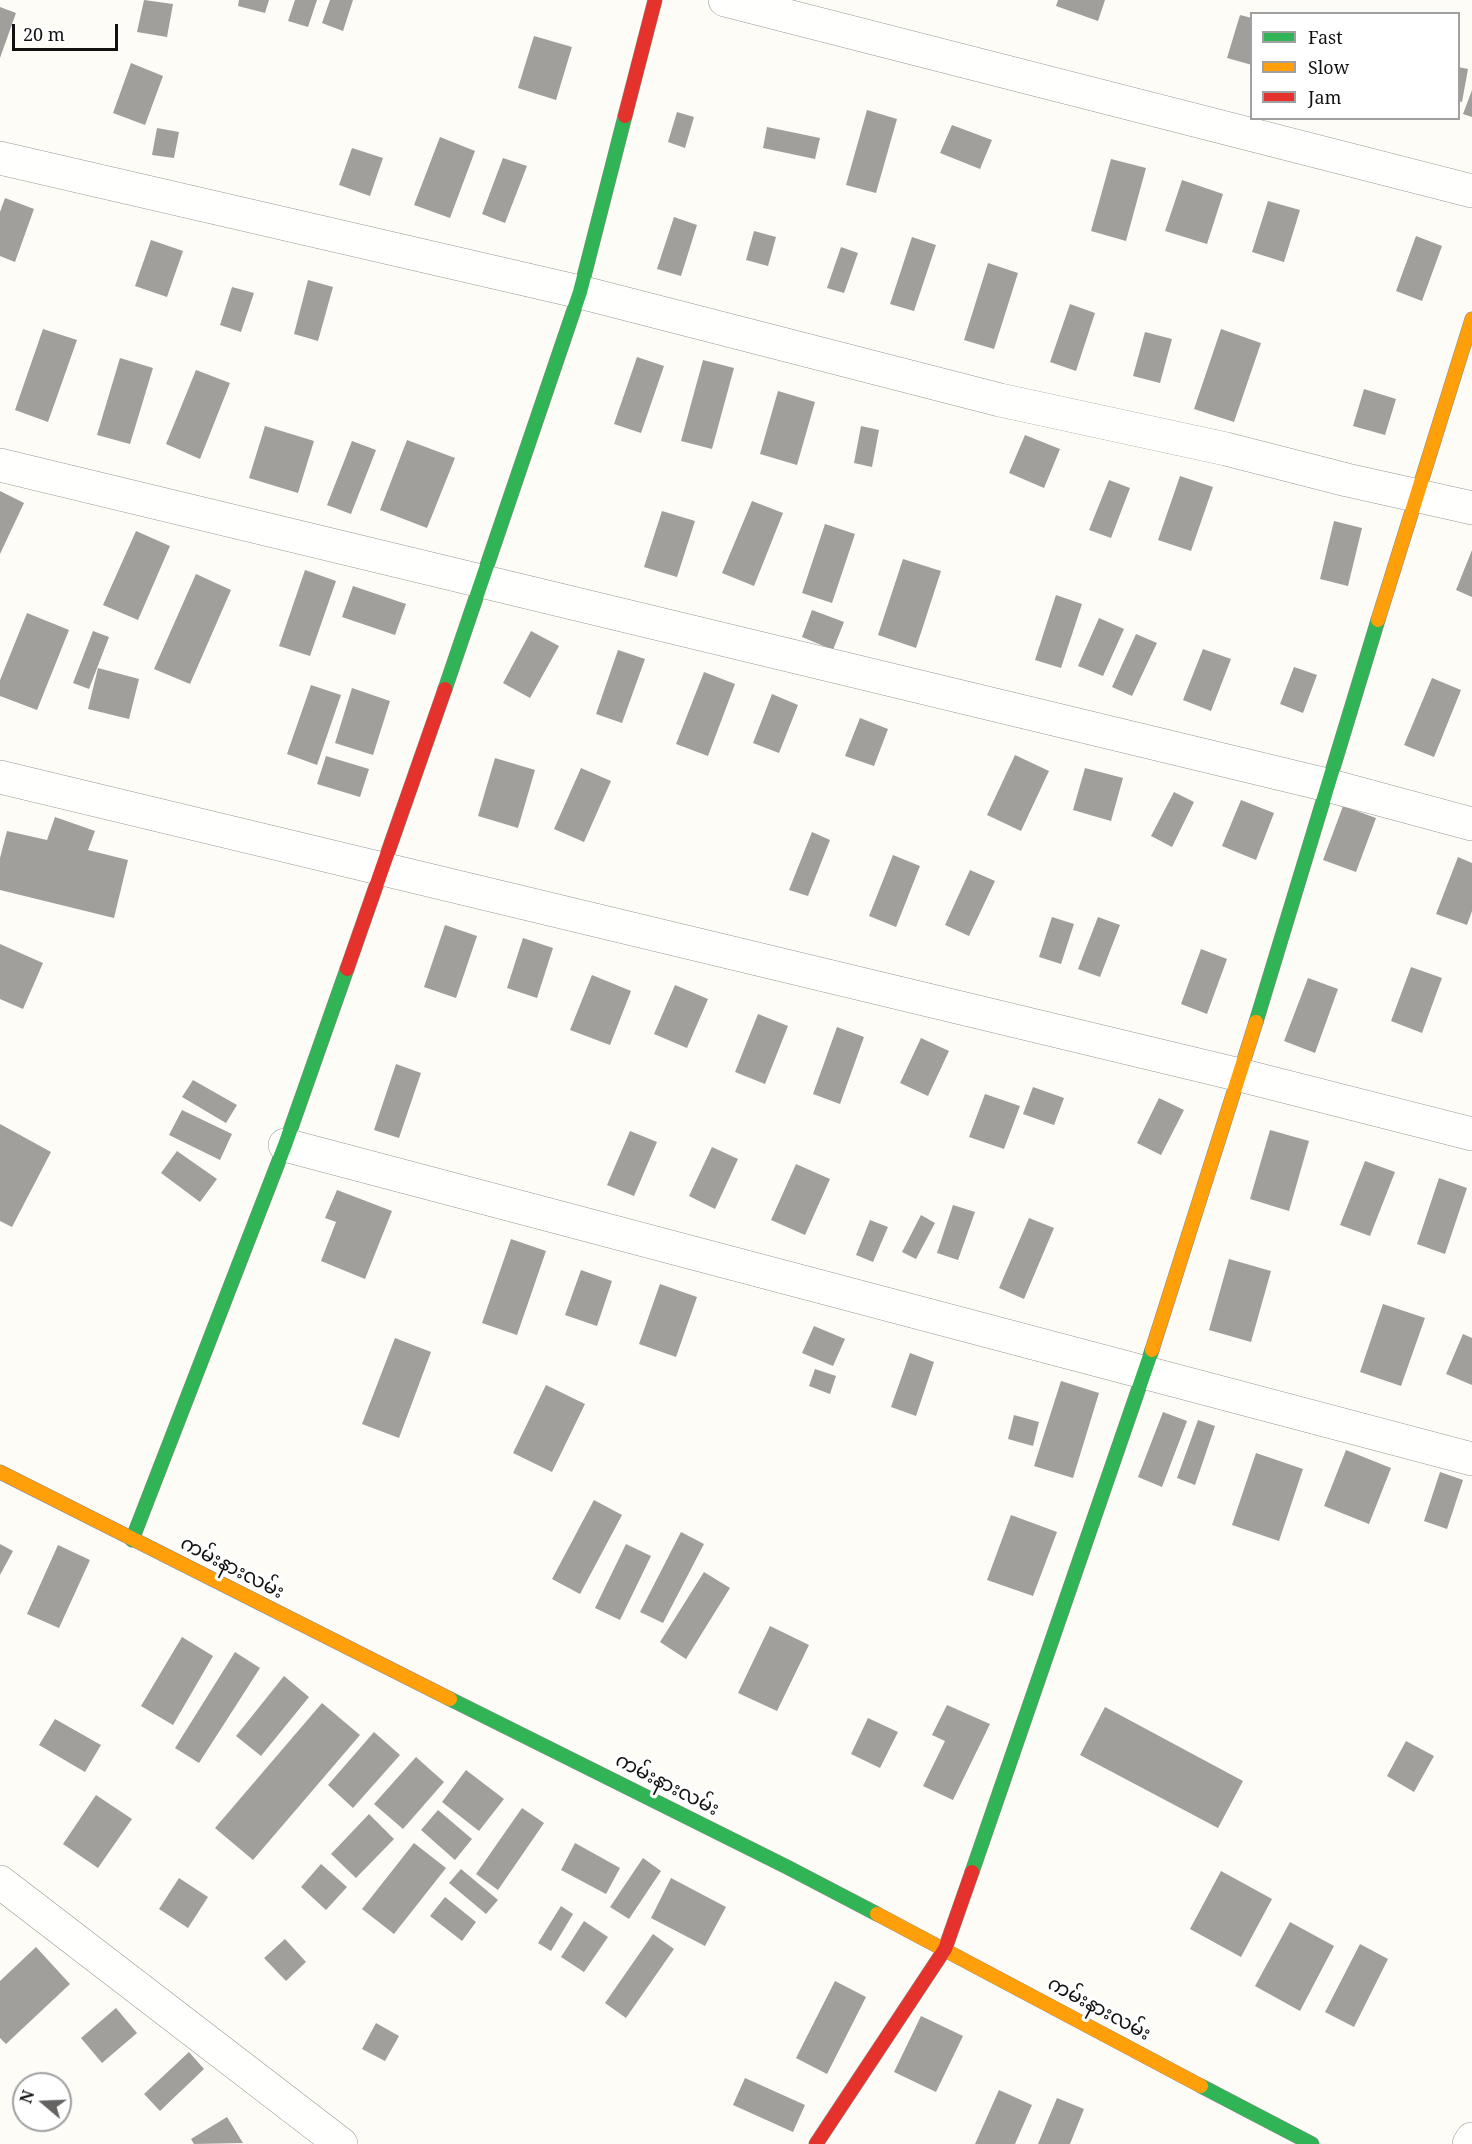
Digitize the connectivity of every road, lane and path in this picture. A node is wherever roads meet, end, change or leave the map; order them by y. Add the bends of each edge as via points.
1 (655, 0) edge
2 (724, 0) edge
3 (0, 158) edge
4 (1472, 191) edge
5 (580, 292) junction
6 (1472, 319) edge
7 (0, 465) edge
8 (1417, 497) junction
9 (1472, 508) edge
10 (483, 580) junction
11 (0, 777) edge
12 (1327, 784) junction
13 (1472, 824) edge
14 (382, 868) junction
15 (1240, 1075) junction
16 (1472, 1134) edge
17 (285, 1145) junction
18 (1145, 1373) junction
19 (1472, 1459) edge
20 (0, 1472) edge
21 (132, 1540) junction
22 (0, 1882) edge
23 (945, 1949) junction
24 (1472, 2139) edge
25 (341, 2144) edge
26 (816, 2144) edge
27 (1312, 2144) edge
28 (1469, 2144) edge

1 - 5 street
2 - 4 street
3 - 5 street
5 - 8 street via 1000,400 1226,449
5 - 10 street
6 - 8 street
7 - 10 street
8 - 9 street
8 - 12 street
10 - 12 street
10 - 14 street
11 - 14 street
12 - 13 street
12 - 15 street
14 - 15 street
14 - 17 street
15 - 16 street
15 - 18 street
17 - 18 street
17 - 21 street
18 - 19 street
18 - 23 street
20 - 21 street, ကမ်းနားလမ်း
21 - 23 street, ကမ်းနားလမ်း
22 - 25 street
23 - 26 street
23 - 27 street, ကမ်းနားလမ်း
24 - 28 street

